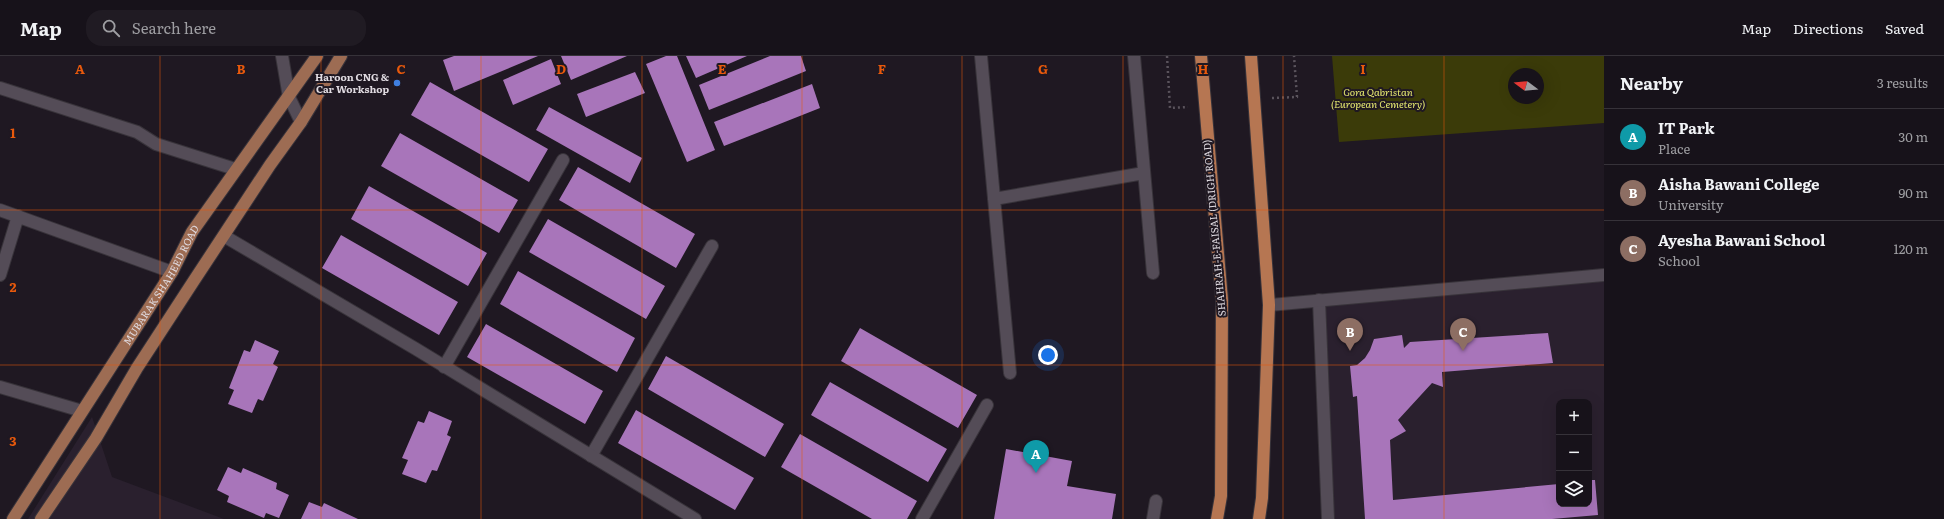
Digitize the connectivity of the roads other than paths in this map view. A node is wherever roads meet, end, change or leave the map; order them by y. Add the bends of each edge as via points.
1 (282, 56) edge
2 (317, 56) edge
3 (341, 56) edge
4 (981, 56) edge
5 (1134, 56) edge
6 (1201, 56) edge
7 (1251, 56) edge
8 (0, 88) edge
9 (289, 97) junction
10 (301, 122) junction
11 (563, 160) dead end
12 (235, 169) junction
13 (1144, 173) junction
14 (994, 199) junction
15 (0, 210) edge
16 (18, 216) junction
17 (224, 236) junction
18 (712, 246) dead end
19 (172, 272) junction
20 (1153, 273) dead end
21 (0, 275) edge
22 (1604, 275) edge
23 (1319, 300) junction
24 (1269, 305) junction
25 (444, 367) junction
26 (1010, 373) dead end
27 (0, 387) edge
28 (987, 405) dead end
29 (82, 411) junction
30 (591, 456) junction
31 (1156, 501) dead end
32 (13, 519) edge
33 (41, 519) edge
34 (695, 519) edge
35 (922, 519) edge
36 (1153, 519) edge
37 (1217, 519) edge
38 (1259, 519) edge
39 (1328, 519) edge

1 - 9 street
2 - 9 main road, MUBARAK SHAHEED ROAD
3 - 10 main road
4 - 14 street
5 - 13 street
6 - 37 highway, SHAHRAH-E-FAISAL (DRIGH ROAD) via 1222,300 1221,496
7 - 24 highway
8 - 12 street via 137,132 156,144
9 - 10 street
9 - 12 main road, MUBARAK SHAHEED ROAD
10 - 17 main road
11 - 25 street
12 - 19 main road, MUBARAK SHAHEED ROAD via 192,232
13 - 14 street
13 - 20 street
14 - 26 street
15 - 16 street
16 - 19 street
16 - 21 street
17 - 25 street
17 - 33 main road via 137,368 96,438
18 - 30 street
19 - 29 main road, MUBARAK SHAHEED ROAD
22 - 23 street
23 - 24 street
23 - 39 street
24 - 38 highway via 1262,498
25 - 30 street
27 - 29 street
28 - 35 street
29 - 32 main road, MUBARAK SHAHEED ROAD
30 - 34 street
31 - 36 street

